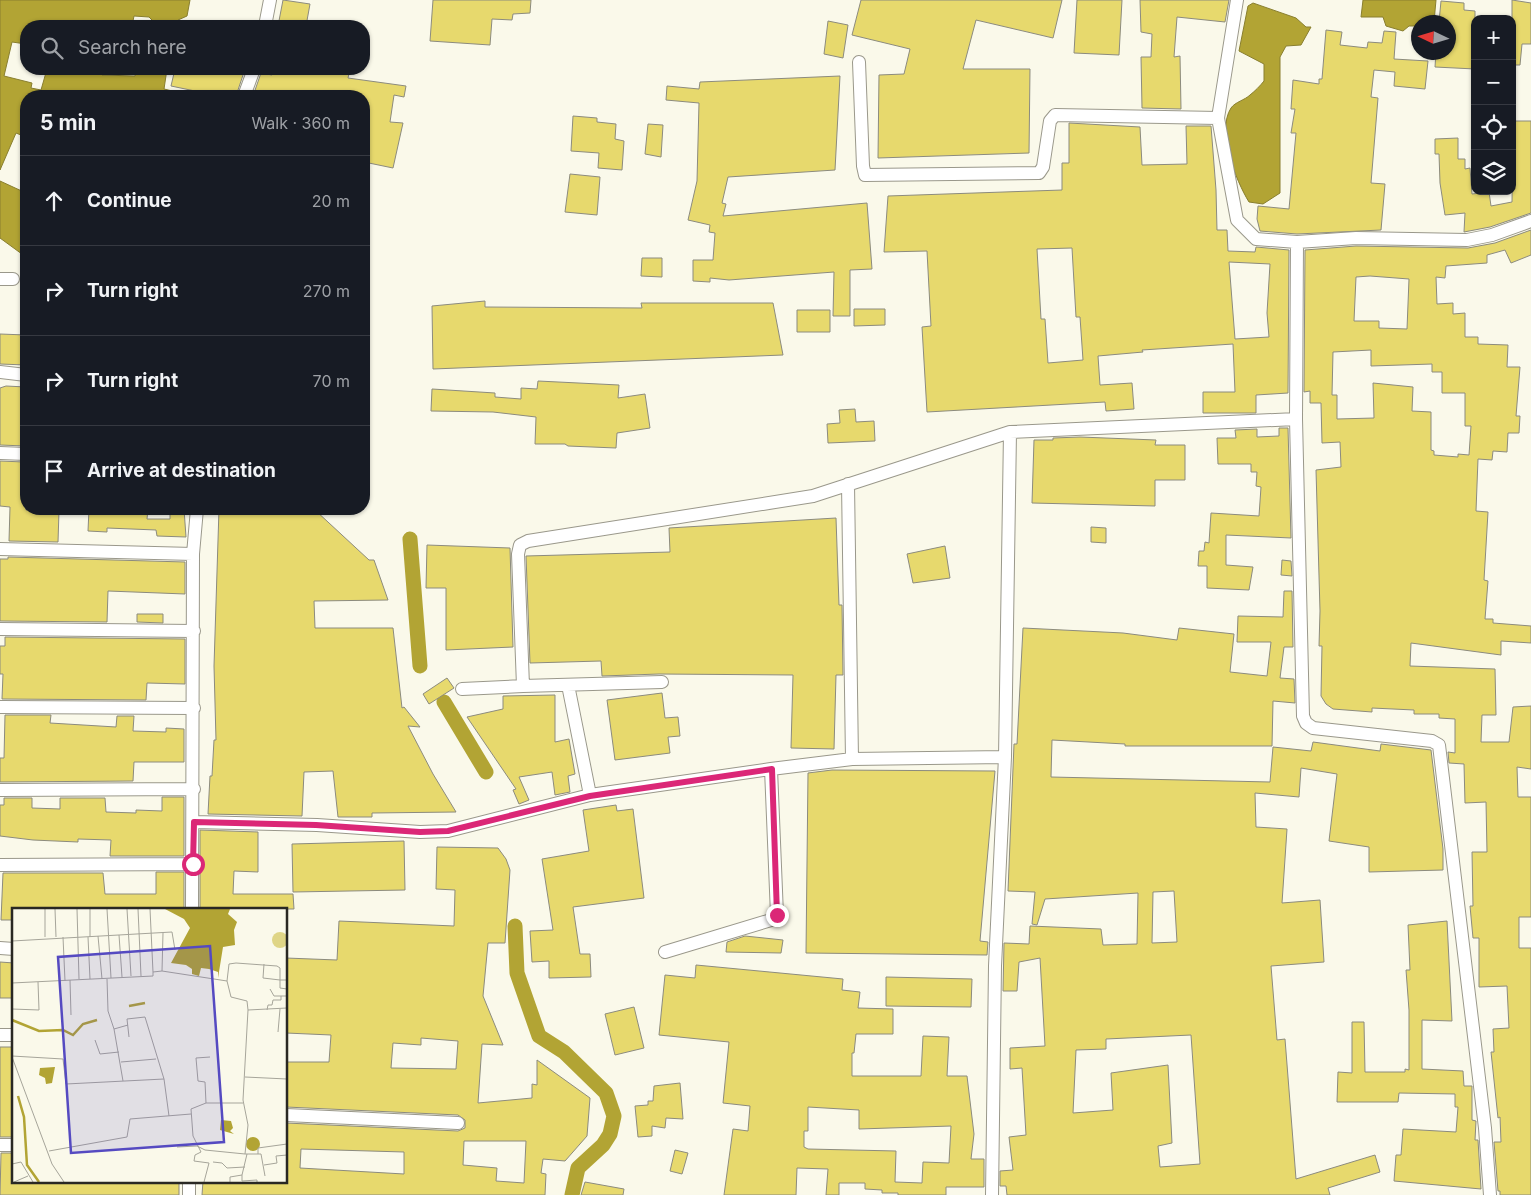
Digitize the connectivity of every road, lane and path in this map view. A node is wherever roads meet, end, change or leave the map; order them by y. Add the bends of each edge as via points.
1 (270, 0) edge
2 (1237, 0) edge
3 (266, 20) edge
4 (860, 62) dead end
5 (252, 75) edge
6 (246, 90) edge
7 (1218, 118) junction
8 (1531, 221) edge
9 (1297, 242) junction
10 (0, 279) edge
11 (14, 279) dead end
12 (0, 372) edge
13 (20, 374) edge
14 (1296, 418) junction
15 (1010, 432) junction
16 (0, 454) edge
17 (20, 454) edge
18 (848, 484) junction
19 (196, 515) edge
20 (0, 549) edge
21 (193, 554) junction
22 (0, 629) edge
23 (194, 631) junction
24 (662, 682) dead end
25 (568, 685) junction
26 (523, 686) junction
27 (462, 689) dead end
28 (0, 707) edge
29 (194, 708) junction
30 (1005, 757) junction
31 (852, 759) junction
32 (772, 769) junction
33 (194, 789) junction
34 (0, 790) edge
35 (590, 796) junction
36 (194, 822) junction
37 (193, 864) junction
38 (0, 865) edge
39 (192, 908) edge
40 (665, 952) dead end
41 (288, 1115) edge
42 (458, 1123) dead end
43 (189, 1182) edge
44 (189, 1195) edge
45 (992, 1195) edge
46 (1490, 1195) edge

1 - 3 street
2 - 7 street
4 - 7 street via 865,175 1039,173 1043,167 1050,121 1055,115
5 - 6 street
7 - 9 street via 1237,220 1256,238
8 - 9 street via 1467,240 1356,238
9 - 14 street
10 - 11 street
12 - 13 street
14 - 15 street
14 - 46 street via 1302,716 1313,728 1432,741 1439,745 1486,1128
15 - 18 street
15 - 30 street
16 - 17 street
18 - 26 street via 813,496 528,541 520,545
18 - 31 street
19 - 21 street
20 - 21 street
21 - 23 street
22 - 23 street
23 - 29 street
24 - 25 street
25 - 26 street
25 - 35 street
26 - 27 street
28 - 29 street
29 - 33 street
30 - 31 street
30 - 45 street via 995,966
31 - 32 street
32 - 35 street
32 - 40 street via 777,915 771,920
33 - 34 street
33 - 36 street
35 - 36 street via 448,831
36 - 37 street
37 - 38 street
37 - 39 street
41 - 42 street
43 - 44 street

